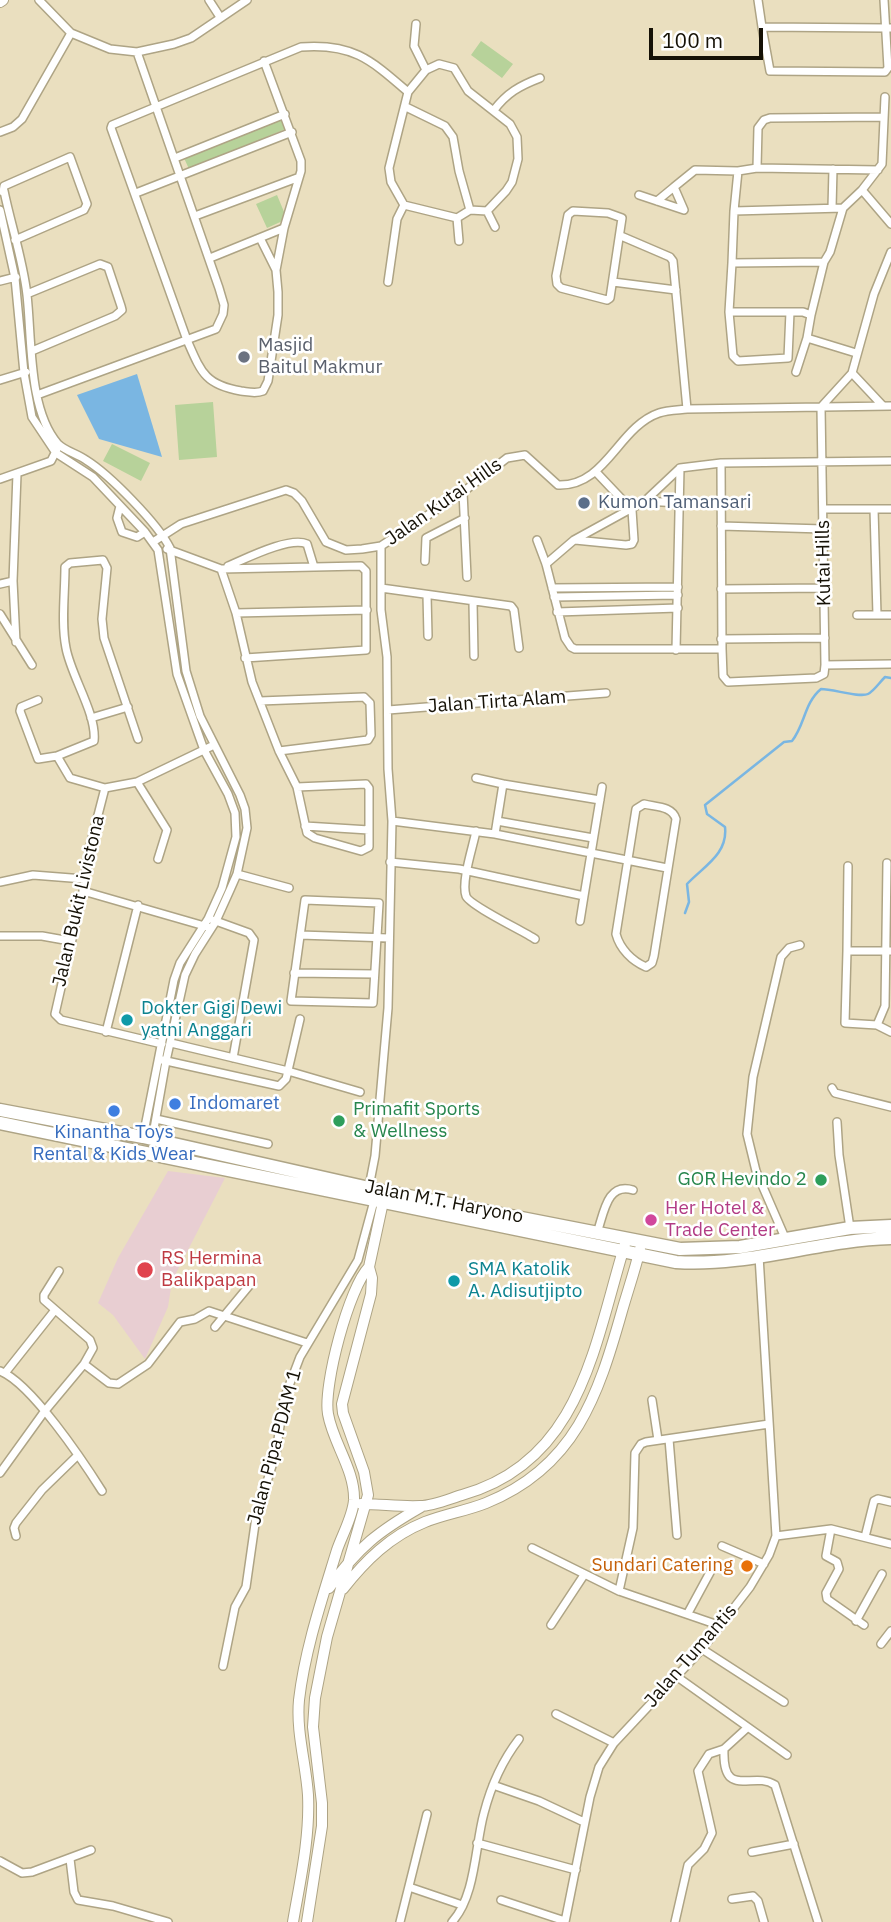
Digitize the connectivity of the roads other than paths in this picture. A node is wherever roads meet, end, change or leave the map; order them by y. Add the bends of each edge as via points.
1 (39, 0) edge
2 (209, 0) edge
3 (247, 0) edge
4 (758, 0) edge
5 (884, 0) edge
6 (220, 17) junction
7 (416, 24) dead end
8 (762, 27) junction
9 (888, 28) edge
10 (71, 33) junction
11 (137, 52) junction
12 (264, 61) junction
13 (426, 70) junction
14 (540, 78) dead end
15 (408, 92) junction
16 (885, 97) dead end
17 (406, 107) junction
18 (155, 108) junction
19 (494, 110) junction
20 (285, 114) junction
21 (884, 117) junction
22 (0, 132) edge
23 (292, 132) junction
24 (175, 158) junction
25 (757, 168) junction
26 (833, 169) junction
27 (878, 170) junction
28 (738, 171) junction
29 (181, 176) junction
30 (298, 178) junction
31 (674, 187) junction
32 (2, 188) edge
33 (862, 190) junction
34 (136, 193) junction
35 (639, 195) dead end
36 (657, 201) junction
37 (404, 205) junction
38 (832, 208) junction
39 (843, 208) junction
40 (0, 210) edge
41 (470, 210) junction
42 (487, 211) junction
43 (733, 211) junction
44 (195, 216) junction
45 (457, 218) junction
46 (891, 224) edge
47 (495, 227) dead end
48 (285, 228) junction
49 (621, 236) junction
50 (260, 238) junction
51 (15, 240) junction
52 (459, 241) dead end
53 (891, 252) edge
54 (209, 258) junction
55 (824, 262) junction
56 (732, 263) junction
57 (276, 270) junction
58 (24, 275) junction
59 (15, 278) junction
60 (0, 282) edge
61 (388, 282) dead end
62 (613, 282) junction
63 (676, 290) junction
64 (27, 294) junction
65 (729, 312) junction
66 (790, 312) junction
67 (811, 315) junction
68 (807, 338) junction
69 (187, 340) junction
70 (32, 351) junction
71 (856, 352) junction
72 (799, 357) junction
73 (788, 358) junction
74 (33, 370) junction
75 (796, 372) dead end
76 (24, 373) junction
77 (852, 373) junction
78 (0, 380) edge
79 (37, 395) junction
80 (887, 406) edge
81 (821, 407) junction
82 (687, 409) junction
83 (57, 449) junction
84 (891, 461) edge
85 (822, 462) junction
86 (721, 463) junction
87 (680, 468) junction
88 (596, 472) junction
89 (17, 474) junction
90 (0, 479) edge
91 (463, 492) junction
92 (645, 500) junction
93 (678, 503) junction
94 (120, 506) junction
95 (823, 509) junction
96 (874, 509) junction
97 (891, 509) edge
98 (632, 510) junction
99 (465, 518) junction
100 (721, 526) junction
101 (823, 529) junction
102 (145, 533) junction
103 (163, 536) junction
104 (537, 540) dead end
105 (575, 540) junction
106 (153, 542) junction
107 (381, 546) junction
108 (170, 548) junction
109 (159, 550) junction
110 (425, 561) dead end
111 (546, 564) junction
112 (314, 566) junction
113 (221, 569) junction
114 (467, 577) dead end
115 (13, 581) junction
116 (0, 584) edge
117 (552, 587) junction
118 (824, 587) junction
119 (381, 589) junction
120 (721, 589) junction
121 (678, 591) junction
122 (427, 595) junction
123 (554, 597) junction
124 (473, 602) junction
125 (678, 608) junction
126 (367, 610) junction
127 (557, 612) junction
128 (236, 613) junction
129 (0, 614) edge
130 (857, 615) dead end
131 (877, 615) junction
132 (891, 615) edge
133 (428, 636) dead end
134 (825, 638) junction
135 (721, 639) junction
136 (16, 642) junction
137 (519, 649) dead end
138 (722, 649) junction
139 (676, 650) junction
140 (474, 656) dead end
141 (245, 658) junction
142 (32, 664) dead end
143 (891, 664) edge
144 (825, 665) junction
145 (606, 693) dead end
146 (38, 700) dead end
147 (260, 701) junction
148 (128, 707) junction
149 (388, 710) junction
150 (90, 718) junction
151 (138, 739) dead end
152 (214, 745) junction
153 (204, 750) junction
154 (279, 751) junction
155 (57, 756) junction
156 (475, 778) dead end
157 (137, 782) junction
158 (503, 784) junction
159 (297, 787) junction
160 (602, 787) dead end
161 (106, 788) junction
162 (600, 800) junction
163 (392, 821) junction
164 (497, 821) junction
165 (236, 826) junction
166 (305, 826) junction
167 (247, 828) junction
168 (369, 830) junction
169 (476, 831) junction
170 (495, 834) junction
171 (593, 838) junction
172 (591, 851) junction
173 (158, 859) dead end
174 (629, 861) junction
175 (390, 862) junction
176 (887, 863) dead end
177 (848, 866) dead end
178 (667, 868) junction
179 (467, 870) junction
180 (237, 874) junction
181 (84, 879) junction
182 (0, 882) edge
183 (289, 888) dead end
184 (83, 891) junction
185 (584, 896) junction
186 (138, 905) junction
187 (580, 921) dead end
188 (210, 923) junction
189 (300, 935) junction
190 (1, 936) edge
191 (376, 937) junction
192 (389, 938) junction
193 (536, 939) dead end
194 (70, 941) junction
195 (800, 945) dead end
196 (847, 951) junction
197 (888, 951) edge
198 (294, 973) junction
199 (374, 974) junction
200 (888, 1005) edge
201 (300, 1019) dead end
202 (877, 1025) junction
203 (106, 1032) junction
204 (891, 1032) edge
205 (166, 1047) junction
206 (233, 1058) junction
207 (162, 1060) junction
208 (288, 1071) junction
209 (832, 1088) dead end
210 (360, 1091) dead end
211 (891, 1107) edge
212 (148, 1118) junction
213 (158, 1119) junction
214 (0, 1120) edge
215 (837, 1122) dead end
216 (148, 1139) junction
217 (268, 1144) dead end
218 (369, 1188) junction
219 (633, 1190) dead end
220 (378, 1202) junction
221 (891, 1226) edge
222 (850, 1228) junction
223 (597, 1234) junction
224 (891, 1238) edge
225 (625, 1245) junction
226 (787, 1245) junction
227 (640, 1248) junction
228 (759, 1256) junction
229 (369, 1267) junction
230 (59, 1271) dead end
231 (253, 1281) dead end
232 (612, 1293) junction
233 (627, 1296) junction
234 (55, 1310) junction
235 (224, 1315) junction
236 (215, 1327) dead end
237 (307, 1343) junction
238 (592, 1362) junction
239 (84, 1364) junction
240 (607, 1365) junction
241 (2, 1372) edge
242 (652, 1400) dead end
243 (44, 1412) junction
244 (343, 1413) junction
245 (328, 1416) junction
246 (769, 1424) junction
247 (668, 1439) junction
248 (658, 1440) junction
249 (78, 1455) junction
250 (0, 1473) edge
251 (102, 1491) dead end
252 (891, 1502) edge
253 (354, 1504) junction
254 (367, 1504) junction
255 (422, 1506) junction
256 (388, 1526) junction
257 (831, 1529) junction
258 (677, 1535) dead end
259 (16, 1536) dead end
260 (776, 1536) junction
261 (396, 1537) junction
262 (864, 1537) junction
263 (891, 1544) edge
264 (722, 1546) dead end
265 (532, 1548) dead end
266 (348, 1561) junction
267 (764, 1564) junction
268 (714, 1565) dead end
269 (881, 1574) dead end
270 (584, 1576) junction
271 (619, 1591) junction
272 (340, 1594) junction
273 (323, 1596) junction
274 (688, 1613) junction
275 (856, 1621) junction
276 (551, 1625) dead end
277 (864, 1625) dead end
278 (720, 1626) junction
279 (891, 1631) edge
280 (881, 1644) dead end
281 (702, 1649) junction
282 (223, 1666) dead end
283 (676, 1676) junction
284 (784, 1702) dead end
285 (556, 1714) dead end
286 (747, 1728) junction
287 (519, 1739) dead end
288 (614, 1743) junction
289 (724, 1749) junction
290 (787, 1755) dead end
291 (493, 1785) junction
292 (427, 1814) dead end
293 (584, 1822) junction
294 (477, 1843) junction
295 (794, 1844) junction
296 (91, 1850) dead end
297 (752, 1852) dead end
298 (70, 1859) junction
299 (0, 1861) edge
300 (576, 1870) junction
301 (409, 1887) junction
302 (732, 1899) dead end
303 (501, 1900) dead end
304 (462, 1905) junction
305 (168, 1922) edge
306 (293, 1922) edge
307 (307, 1922) edge
308 (400, 1922) edge
309 (452, 1922) edge
310 (565, 1922) edge
311 (675, 1922) edge
312 (764, 1922) edge
313 (818, 1922) edge

1 - 10 street
2 - 6 street
3 - 6 street
4 - 8 street
5 - 9 street
6 - 11 street via 191,38
7 - 13 street via 414,46
8 - 9 street
8 - 9 street via 770,71 872,72 888,68
10 - 11 street via 110,49
10 - 22 street via 22,119
11 - 18 street
12 - 15 street via 301,47 340,47 385,72
12 - 18 street
12 - 20 street
13 - 15 street
13 - 19 street via 439,64 454,68 468,91
14 - 19 street via 506,94
15 - 17 street
16 - 21 street
17 - 37 street via 389,168
17 - 41 street via 445,126 453,137
18 - 24 street
18 - 34 street via 111,127
19 - 42 street via 514,130 518,159 512,181
20 - 23 street
20 - 24 street
21 - 25 street via 770,117 758,128
21 - 27 street
23 - 29 street
23 - 30 street via 301,161
24 - 29 street
25 - 26 street
25 - 28 street
26 - 27 street
26 - 38 street
27 - 33 street
28 - 31 street via 695,170
28 - 43 street
29 - 34 street
29 - 44 street
30 - 44 street
30 - 48 street
31 - 36 street
31 - 36 street via 684,210
32 - 51 street
32 - 51 street via 70,157 88,206
33 - 39 street
33 - 46 street
34 - 69 street
35 - 36 street
37 - 45 street
37 - 61 street via 397,219
38 - 39 street
38 - 43 street
39 - 55 street
40 - 59 street
41 - 42 street
41 - 45 street
42 - 47 street
43 - 56 street
44 - 54 street
45 - 52 street
48 - 50 street
48 - 57 street
49 - 62 street
49 - 62 street via 622,218 571,212 556,276 561,288 607,300
49 - 63 street via 671,258
50 - 54 street
50 - 57 street
51 - 58 street
53 - 71 street
54 - 69 street via 223,314 216,329
55 - 56 street
55 - 67 street
56 - 65 street
57 - 69 street via 278,315 263,391 223,388 208,380
58 - 59 street
58 - 64 street
59 - 60 street
59 - 76 street
62 - 63 street
63 - 82 street
64 - 70 street
64 - 70 street via 100,264 108,267 122,310
65 - 66 street
65 - 73 street via 734,359
66 - 67 street
66 - 73 street
67 - 68 street
68 - 71 street
68 - 72 street
69 - 79 street
70 - 74 street
71 - 77 street
72 - 73 street
72 - 75 street
74 - 76 street
74 - 79 street
76 - 78 street
76 - 83 street via 32,417
77 - 80 street
77 - 81 street
79 - 83 street
80 - 81 street, Jalan Kutai Hills
81 - 82 street, Jalan Kutai Hills
81 - 85 street, Kutai Hills
82 - 88 street, Jalan Kutai Hills via 660,412 643,422
83 - 89 street via 51,461
83 - 94 street
83 - 103 street via 87,460 105,474
84 - 85 street
85 - 86 street
85 - 95 street, Kutai Hills
86 - 87 street
86 - 100 street
87 - 92 street
87 - 93 street
88 - 91 street, Jalan Kutai Hills via 558,485 525,455 517,456 507,458
88 - 98 street
89 - 90 street
89 - 115 street
91 - 99 street
91 - 107 street, Jalan Kutai Hills
92 - 93 street
92 - 98 street
93 - 121 street
94 - 102 street
94 - 102 street via 117,518 122,532 137,537
95 - 96 street
95 - 101 street, Kutai Hills
96 - 97 street
96 - 131 street
98 - 105 street
98 - 105 street via 632,544
99 - 110 street via 426,538
99 - 114 street
100 - 101 street
100 - 120 street
101 - 118 street, Kutai Hills
102 - 106 street
103 - 106 street
103 - 107 street, Jalan Kutai Hills via 181,524 286,491 302,501 326,542 346,550
103 - 108 street
104 - 111 street
105 - 111 street
106 - 109 street
107 - 119 street
108 - 109 street
108 - 113 street
108 - 152 street via 186,671
109 - 153 street via 177,674
111 - 117 street
112 - 113 street
112 - 113 street via 307,544 296,542
112 - 126 street via 363,567
113 - 128 street
115 - 116 street
115 - 136 street
117 - 121 street
117 - 123 street
118 - 120 street
118 - 134 street, Kutai Hills
119 - 122 street
119 - 149 street
120 - 135 street
121 - 123 street
121 - 125 street
122 - 124 street
122 - 133 street
123 - 127 street
124 - 137 street via 513,608
124 - 140 street
125 - 127 street
125 - 139 street
126 - 128 street
126 - 141 street via 366,650
127 - 139 street via 565,638 575,649
128 - 141 street
129 - 136 street
130 - 131 street, Kutai Hills
131 - 132 street, Kutai Hills
134 - 135 street
134 - 144 street, Kutai Hills
135 - 138 street
136 - 142 street
138 - 139 street
138 - 144 street via 723,676 728,682 816,678 824,674
141 - 147 street
143 - 144 street
145 - 149 street, Jalan Tirta Alam
146 - 155 street via 21,707 20,713 36,758
147 - 154 street
147 - 154 street via 364,697 370,703 368,740
148 - 150 street
148 - 150 street via 104,638 106,564 103,560 68,564 65,645
148 - 151 street
149 - 163 street
150 - 155 street via 94,741
152 - 153 street
152 - 167 street via 246,809
153 - 157 street
153 - 165 street via 228,794
154 - 159 street
155 - 161 street via 70,778
156 - 158 street
157 - 161 street
157 - 173 street via 167,830
158 - 162 street
158 - 164 street
159 - 166 street
159 - 168 street via 366,784
160 - 162 street
161 - 181 street, Jalan Bukit Livistona
162 - 171 street
163 - 169 street
163 - 175 street
164 - 170 street
164 - 171 street
165 - 167 street
165 - 188 street
166 - 168 street
166 - 168 street via 314,838 360,851 369,848
167 - 180 street
169 - 170 street
169 - 179 street
170 - 172 street
171 - 172 street
172 - 174 street
172 - 185 street
174 - 178 street
174 - 178 street via 636,809 644,804 676,817
174 - 178 street via 616,934 623,949 642,967 649,966 654,956
175 - 179 street
175 - 192 street
176 - 197 street
177 - 196 street
179 - 185 street
179 - 193 street via 465,893 471,904
180 - 183 street
180 - 188 street
181 - 182 street via 33,874
181 - 184 street, Jalan Bukit Livistona
184 - 186 street
184 - 194 street, Jalan Bukit Livistona
185 - 187 street
186 - 188 street
186 - 203 street
188 - 205 street via 185,975
188 - 206 street via 249,933 254,940
189 - 191 street
189 - 191 street via 305,901 379,903
189 - 198 street
190 - 194 street
191 - 192 street
191 - 199 street
192 - 218 street via 386,1052
194 - 203 street, Jalan Bukit Livistona via 55,1014 61,1020
195 - 226 street via 781,957 748,1109 747,1134 754,1164
196 - 197 street
196 - 202 street via 845,1023
197 - 200 street
198 - 199 street
198 - 199 street via 291,1001 373,1003
200 - 202 street
201 - 208 street
202 - 204 street
203 - 205 street
205 - 206 street
205 - 207 street
206 - 208 street
207 - 208 street via 275,1086 284,1083
207 - 212 street
207 - 213 street
208 - 210 street
209 - 211 street via 835,1093
212 - 213 street
212 - 216 street
213 - 216 street
213 - 217 street
214 - 216 highway, Jalan M.T. Haryono
214 - 220 highway, Jalan M.T. Haryono
215 - 222 street
216 - 218 highway, Jalan M.T. Haryono
218 - 223 highway, Jalan M.T. Haryono
219 - 223 street via 615,1190
220 - 225 highway, Jalan M.T. Haryono
220 - 229 street
220 - 237 street, Jalan Pipa PDAM 1 via 358,1260
221 - 222 highway, Jalan M.T. Haryono
222 - 226 highway, Jalan M.T. Haryono
223 - 225 highway, Jalan M.T. Haryono
224 - 226 highway, Jalan M.T. Haryono
225 - 227 highway, Jalan M.T. Haryono
225 - 232 street
226 - 227 highway, Jalan M.T. Haryono
226 - 228 highway, Jalan M.T. Haryono
227 - 228 highway, Jalan M.T. Haryono via 676,1262
227 - 233 street
228 - 246 street, Jalan Tumantis
229 - 244 street via 371,1294 343,1396
229 - 245 street via 358,1283 338,1344 329,1378
230 - 234 street via 44,1298
231 - 235 street
232 - 233 street
232 - 238 street
233 - 240 street
234 - 239 street via 93,1344
234 - 241 street
235 - 236 street
235 - 237 street
235 - 239 street via 209,1311 182,1321 148,1364 118,1384 109,1383
237 - 282 street, Jalan Pipa PDAM 1 via 284,1399 276,1453 256,1517 246,1587 235,1606
238 - 240 street
238 - 255 street via 559,1427 528,1462 485,1488
239 - 243 street
240 - 261 street via 576,1429 542,1469 485,1504 425,1522
241 - 243 street via 18,1381
242 - 248 street
243 - 249 street
243 - 250 street
244 - 245 street
244 - 254 street via 368,1485
245 - 253 street via 351,1481
246 - 247 street
246 - 260 street, Jalan Tumantis
247 - 248 street
247 - 258 street
248 - 271 street via 641,1444 635,1453 633,1528
249 - 251 street
249 - 259 street via 16,1523
252 - 262 street via 874,1501
253 - 254 street
253 - 273 street
254 - 255 street
254 - 266 street
255 - 256 street
256 - 261 street
256 - 266 street
257 - 260 street
257 - 262 street
257 - 275 street via 826,1556 837,1562 839,1569 826,1596
260 - 267 street, Jalan Tumantis
261 - 272 street via 373,1554
262 - 263 street
264 - 267 street
265 - 270 street
266 - 272 street
266 - 273 street
267 - 278 street, Jalan Tumantis
268 - 274 street
269 - 275 street
270 - 271 street
270 - 276 street
271 - 274 street
272 - 307 street via 315,1698 313,1727 322,1803
273 - 306 street via 299,1703 308,1818
274 - 278 street
275 - 277 street
278 - 281 street, Jalan Tumantis
279 - 280 street
281 - 283 street, Jalan Tumantis
281 - 284 street
283 - 286 street
283 - 288 street, Jalan Tumantis
285 - 288 street
286 - 289 street
286 - 290 street
287 - 291 street
288 - 293 street, Jalan Tumantis via 594,1781
289 - 295 street via 725,1766 737,1782 764,1780 775,1785
289 - 311 street via 709,1754 698,1771 712,1833 704,1849 690,1861
291 - 293 street
291 - 294 street
292 - 301 street
293 - 300 street, Jalan Tumantis
294 - 300 street
294 - 304 street
295 - 297 street
295 - 313 street
296 - 298 street
298 - 299 street via 22,1873
298 - 305 street via 78,1900
300 - 310 street, Jalan Tumantis
301 - 304 street
301 - 308 street
302 - 312 street via 753,1896
303 - 310 street
304 - 309 street

